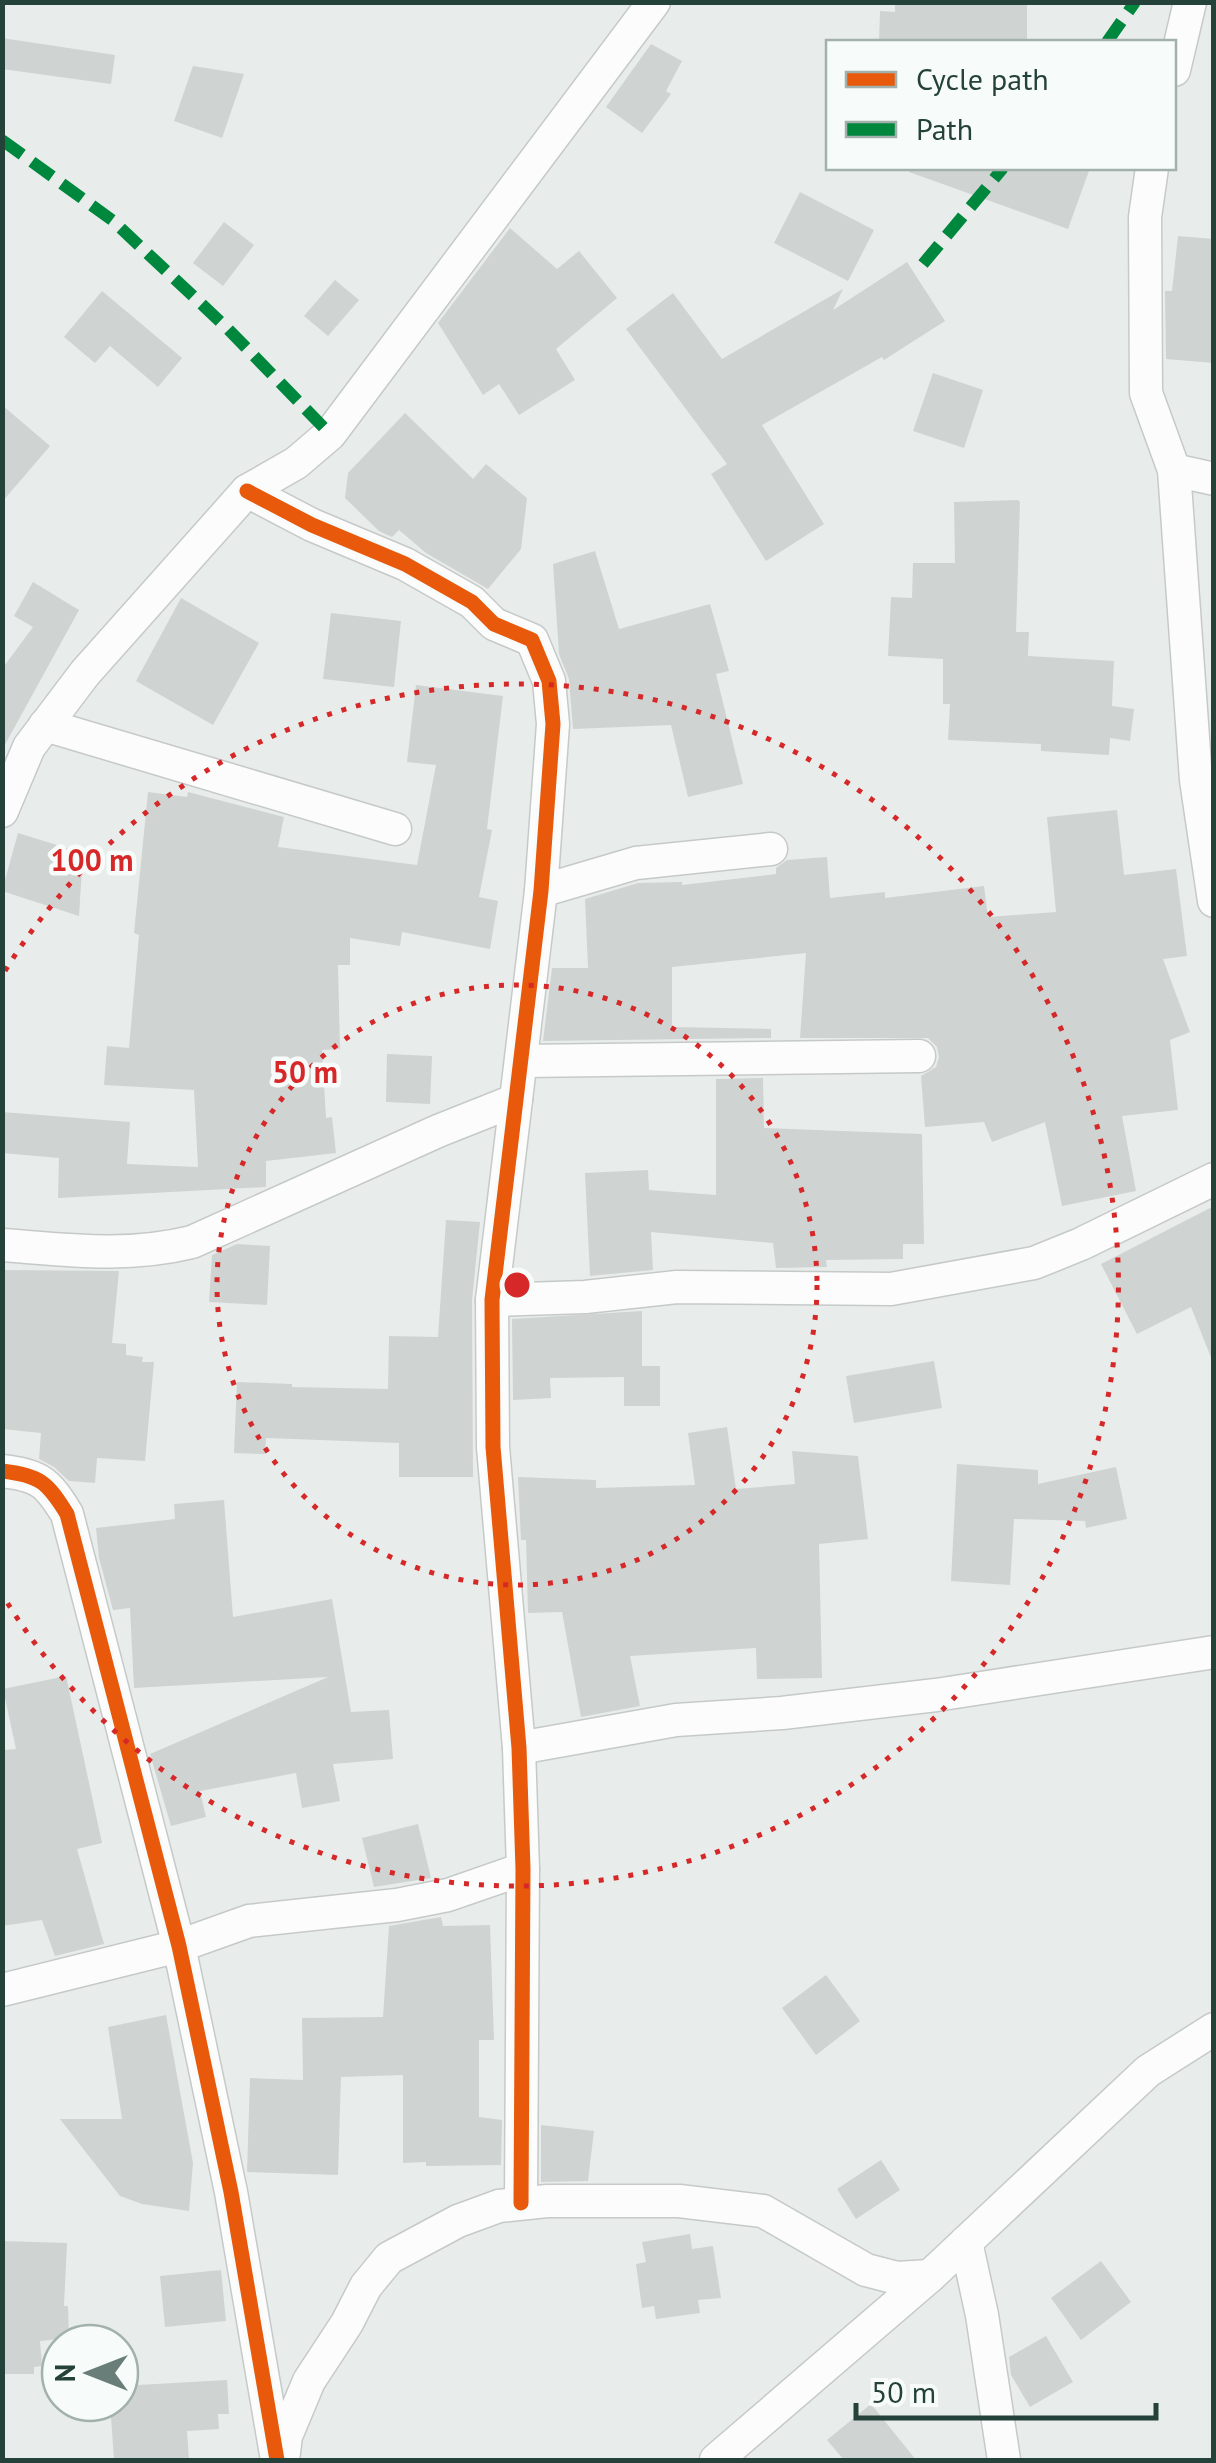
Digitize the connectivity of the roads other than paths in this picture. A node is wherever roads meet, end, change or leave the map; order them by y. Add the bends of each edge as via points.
1 (654, 2) edge
2 (1190, 2) edge
3 (1176, 62) edge
4 (1152, 170) edge
5 (1174, 470) junction
6 (1214, 480) edge
7 (246, 491) junction
8 (26, 736) edge
9 (2, 811) edge
10 (395, 830) dead end
11 (770, 849) dead end
12 (542, 891) junction
13 (1214, 901) edge
14 (919, 1056) dead end
15 (523, 1061) junction
16 (516, 1100) junction
17 (1214, 1178) edge
18 (2, 1246) edge
19 (492, 1300) junction
20 (2, 1471) edge
21 (1214, 1652) edge
22 (519, 1748) junction
23 (524, 1870) junction
24 (179, 1946) junction
25 (2, 1990) edge
26 (1214, 2029) edge
27 (521, 2203) junction
28 (966, 2242) junction
29 (930, 2276) junction
30 (280, 2460) edge
31 (716, 2460) edge
32 (1004, 2460) edge

1 - 7 street via 330,434
2 - 3 street
4 - 5 street via 1145,218 1146,393
5 - 6 street
5 - 13 street via 1196,780
7 - 8 street
7 - 12 street via 404,564 472,602 494,624 532,640 549,681 553,724
8 - 9 street
8 - 10 street
11 - 12 street via 636,862
12 - 15 street
14 - 15 street
15 - 16 street
16 - 18 street via 192,1242 124,1254
16 - 19 street
17 - 19 street via 1034,1263 891,1289 677,1287
19 - 22 street via 493,1447
20 - 24 street via 49,1485 67,1514
21 - 22 street via 936,1695 676,1720
22 - 23 street
23 - 24 street via 397,1905 249,1921
23 - 27 street
24 - 25 street
24 - 30 street
26 - 28 street via 1148,2070
27 - 29 street via 679,2201 763,2211 866,2270 897,2278
27 - 30 street via 458,2220 389,2258 309,2380
28 - 29 street
28 - 32 street
29 - 31 street

